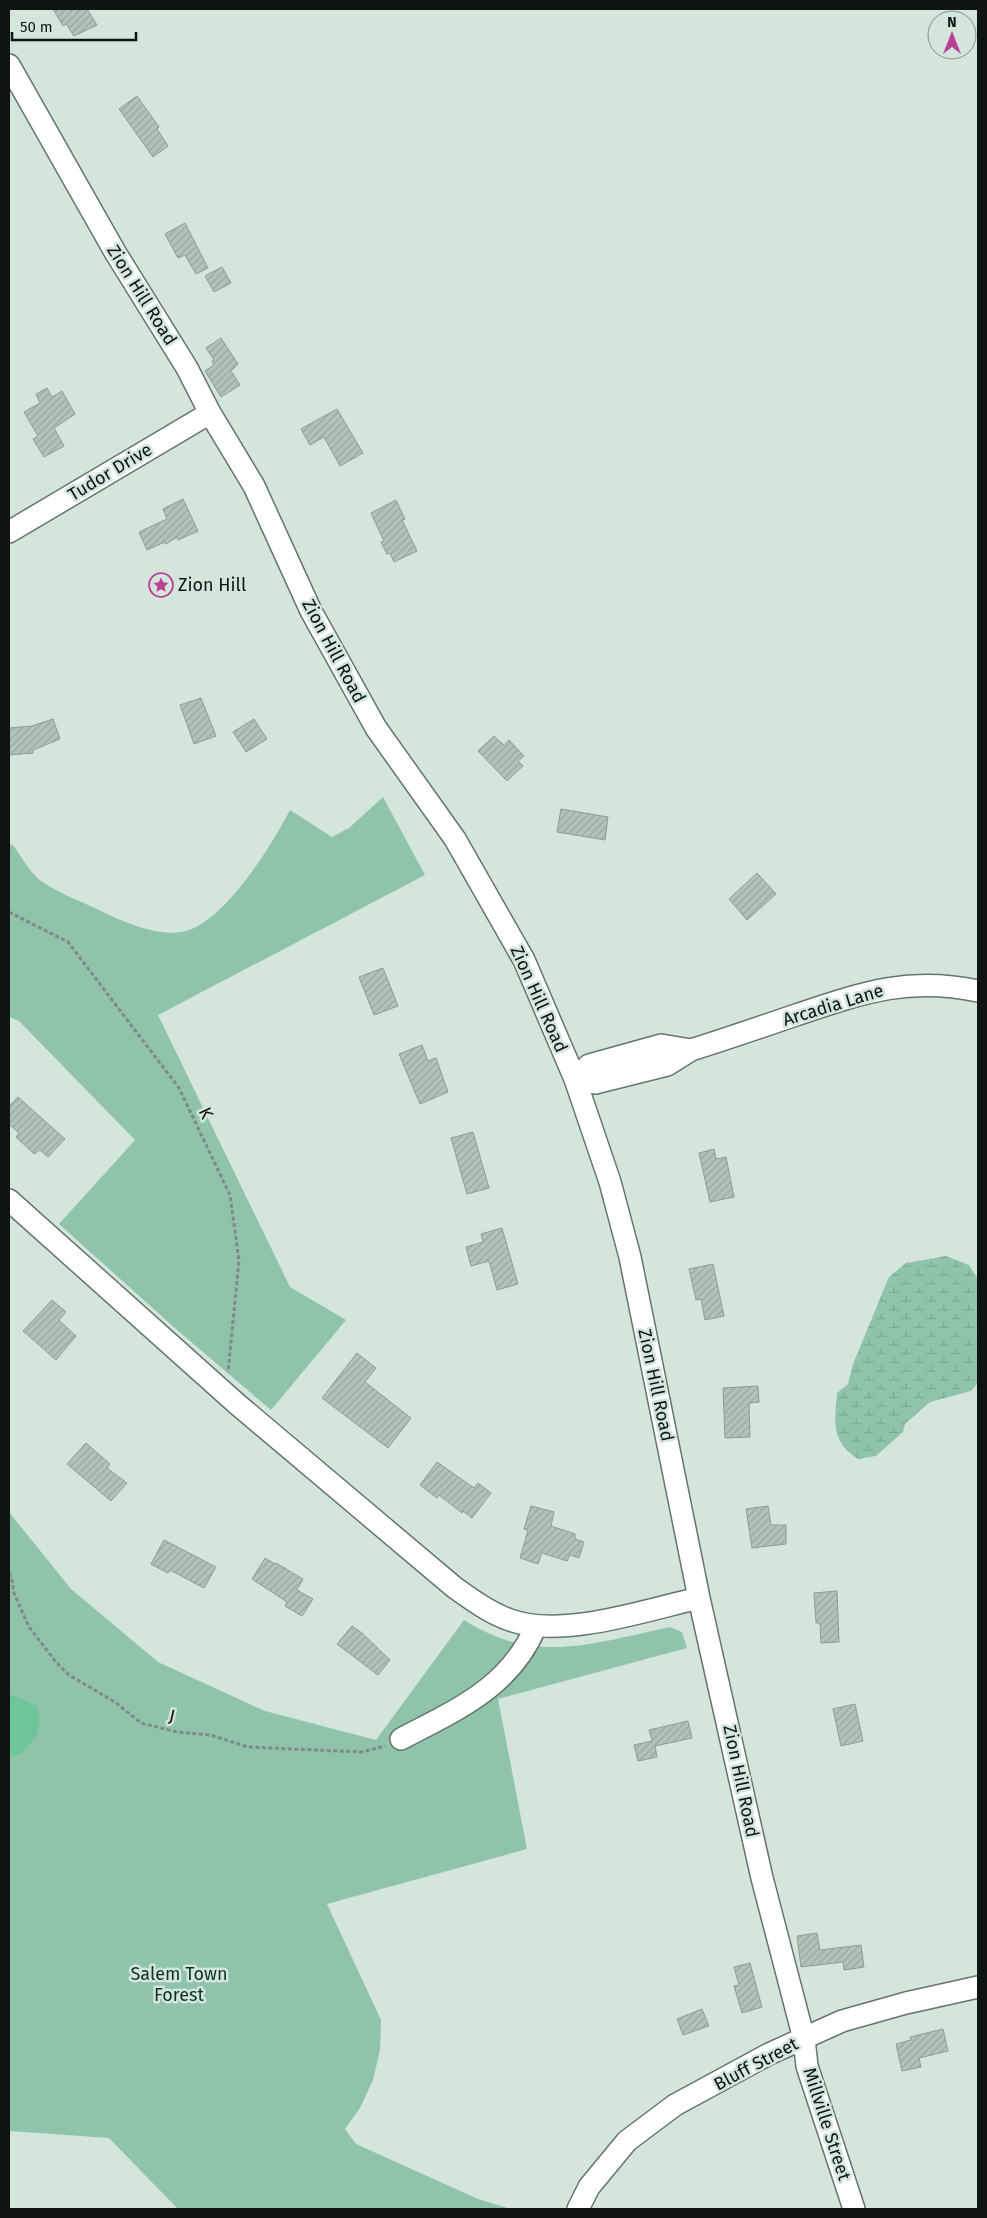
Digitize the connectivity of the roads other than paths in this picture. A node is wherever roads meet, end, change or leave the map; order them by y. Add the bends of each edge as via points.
1 (9, 65) edge
2 (210, 413) junction
3 (9, 532) edge
4 (978, 991) edge
5 (575, 1079) junction
6 (9, 1200) edge
7 (699, 1598) junction
8 (536, 1626) junction
9 (400, 1739) road end
10 (978, 1987) edge
11 (804, 2039) junction
12 (578, 2209) edge
13 (854, 2209) edge

1 - 2 street, Zion Hill Road via 115,252 187,368
2 - 3 street, Tudor Drive
2 - 5 street, Zion Hill Road via 254,486 311,611 376,728 455,839 524,960
4 - 5 street, Arcadia Lane via 954,986 897,986 865,992 691,1050 658,1068 595,1083
5 - 7 street, Zion Hill Road via 623,1229
6 - 8 street via 225,1394 454,1587 509,1620
7 - 8 street via 595,1622
7 - 11 street, Zion Hill Road via 762,1878
8 - 9 street via 520,1657 486,1692
10 - 11 street, Bluff Street via 842,2021
11 - 12 street, Bluff Street via 769,2054 675,2106 627,2141 589,2187
11 - 13 street, Millville Street via 807,2066

